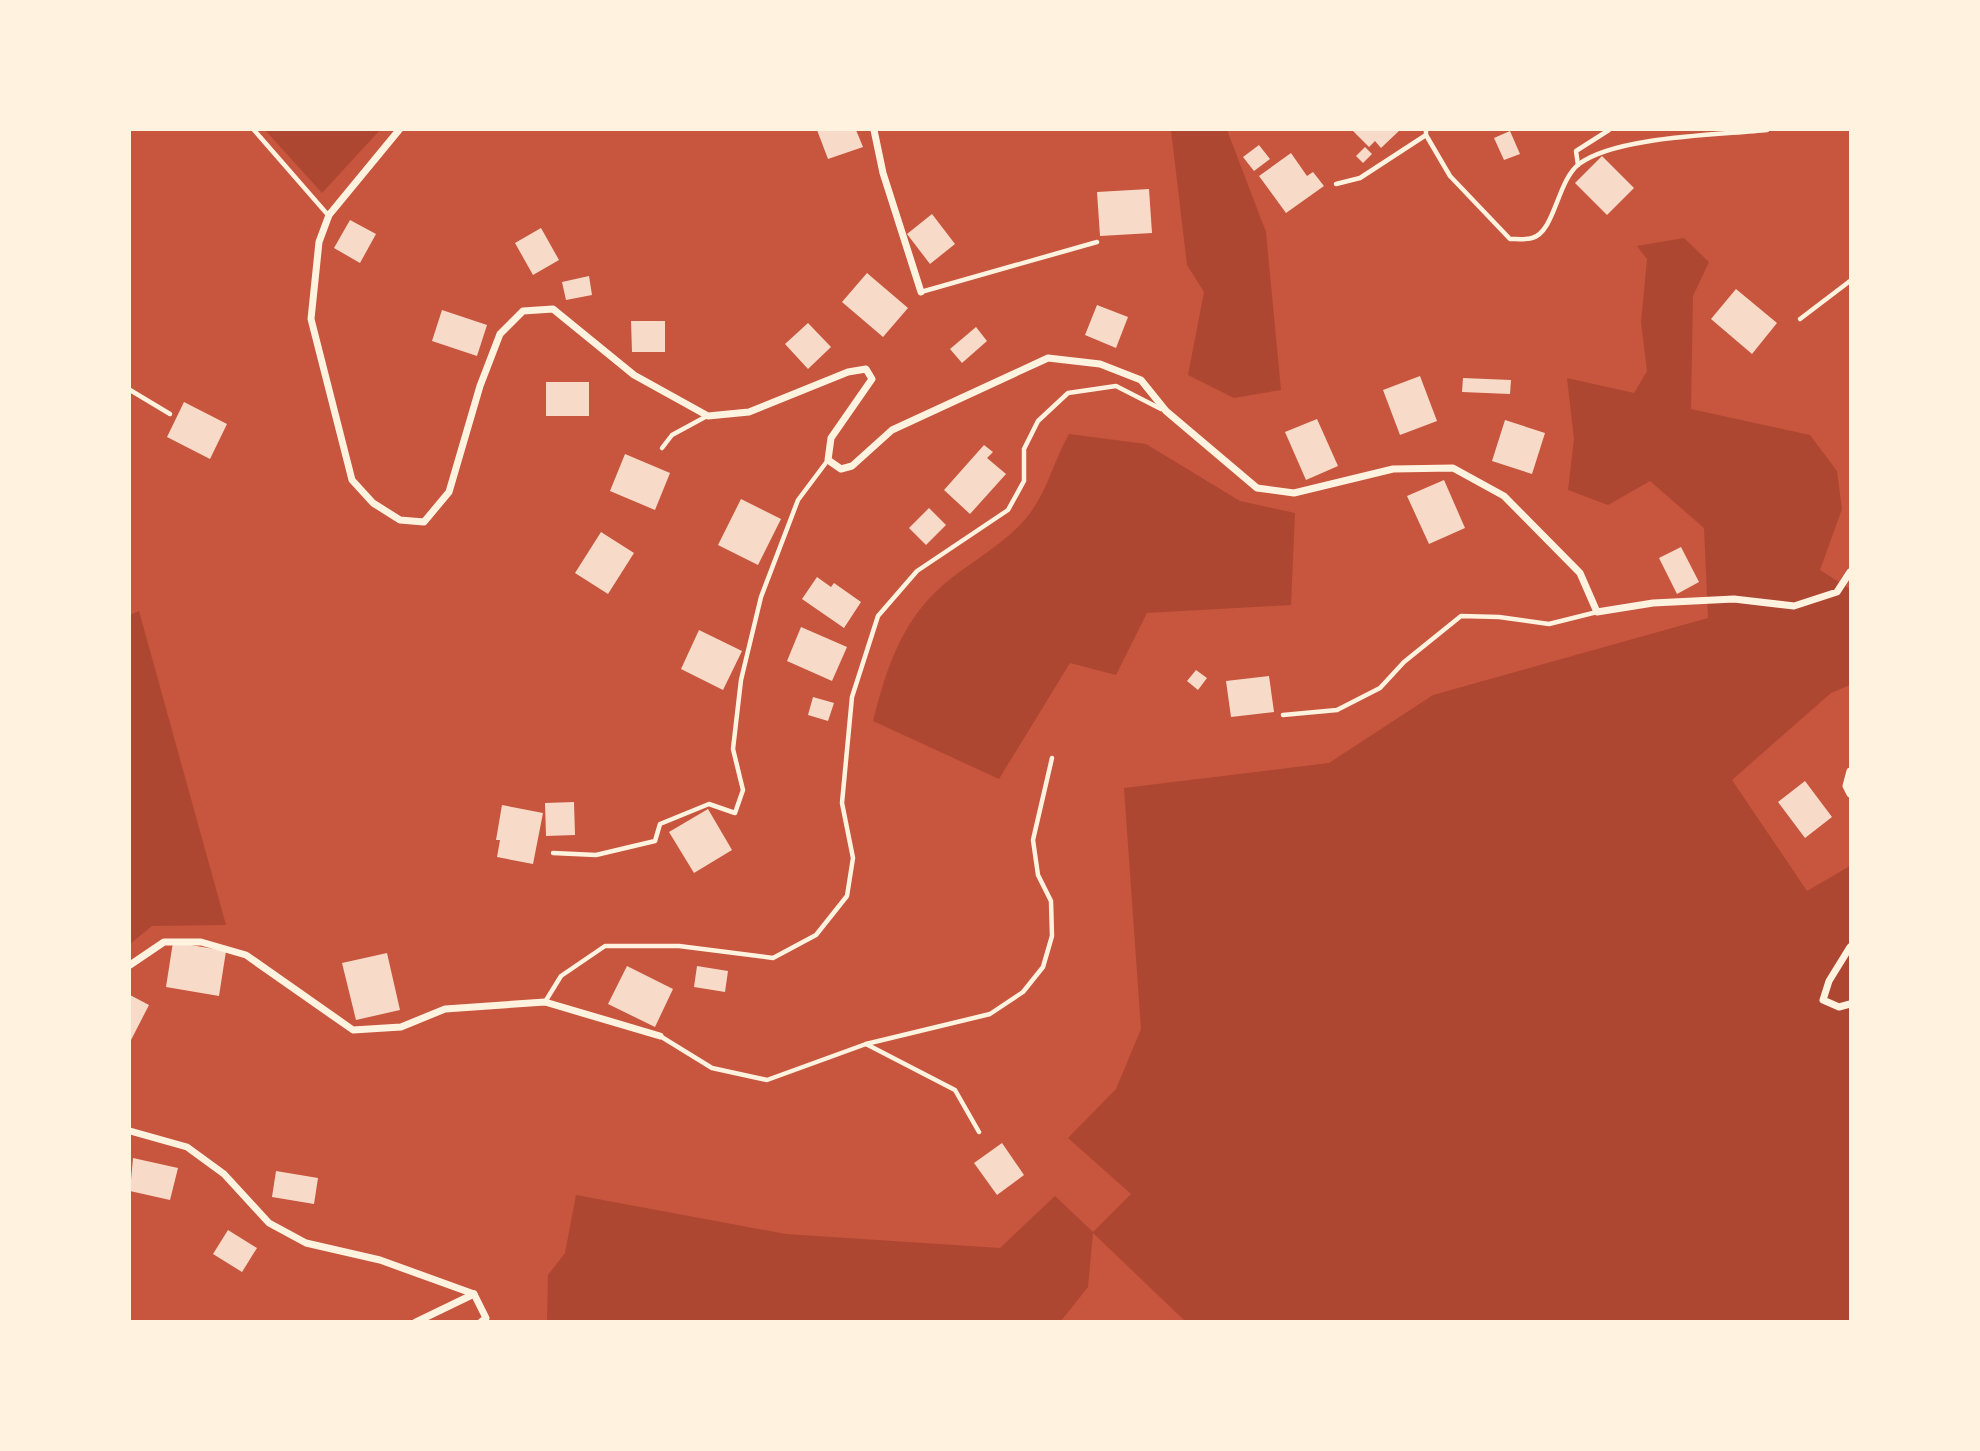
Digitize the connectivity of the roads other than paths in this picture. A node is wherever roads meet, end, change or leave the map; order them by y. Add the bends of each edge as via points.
1 (254, 130) edge
2 (399, 130) edge
3 (874, 130) edge
4 (1609, 130) edge
5 (1767, 130) edge
6 (1426, 132) edge
7 (1578, 164) junction
8 (1336, 184) dead end
9 (329, 215) junction
10 (1097, 242) dead end
11 (1850, 281) edge
12 (921, 292) joint
13 (1800, 318) dead end
14 (130, 390) edge
15 (1166, 411) junction
16 (170, 414) dead end
17 (708, 416) junction
18 (662, 448) dead end
19 (828, 460) junction
20 (1850, 572) edge
21 (1597, 612) junction
22 (1283, 715) dead end
23 (1052, 758) dead end
24 (1850, 771) edge
25 (1850, 794) edge
26 (552, 853) dead end
27 (1850, 947) edge
28 (130, 965) edge
29 (545, 1002) junction
30 (1850, 1004) edge
31 (660, 1036) joint
32 (866, 1044) junction
33 (130, 1131) edge
34 (979, 1132) dead end
35 (474, 1294) junction
36 (416, 1321) edge
37 (481, 1321) edge

1 - 9 lane
2 - 9 street
3 - 12 street
4 - 7 lane via 1576,150
5 - 7 lane via 1639,144 1604,151
6 - 7 lane via 1450,176 1510,239 1533,238 1546,228 1560,188
6 - 8 lane via 1360,178
9 - 17 street via 319,242 311,319 317,351 352,480 373,503 400,520 424,522 449,492 500,334 523,311 553,309 634,375
10 - 12 lane
11 - 13 lane
14 - 16 lane
15 - 19 street via 1141,380 1100,364 1048,358 892,430 852,466 841,469
15 - 21 street via 1257,488 1294,493 1393,469 1453,468 1504,496 1580,573
15 - 29 lane via 1116,386 1068,393 1038,421 1024,449 1024,481 1008,510 916,571 878,616 852,697 842,803 853,858 847,896 816,935 773,958 679,947 605,946 561,976
17 - 18 lane via 672,435
17 - 19 street via 749,412 866,369 873,379 831,438
19 - 26 lane via 798,500 761,597 739,694 733,750 743,790 734,813 709,804 660,824 655,841 596,855
20 - 21 street via 1837,592 1794,606 1734,599 1653,603
21 - 22 lane via 1549,624 1461,616 1380,688 1337,709
23 - 32 lane via 1033,839 1038,875 1051,901 1052,936 1043,967 1023,992 990,1014
24 - 25 street via 1846,786
27 - 30 street via 1823,1000 1839,1007
28 - 29 street via 164,942 201,942 246,955 353,1030 401,1027 445,1009
29 - 31 street
31 - 32 lane via 712,1068 767,1080
32 - 34 lane via 955,1090
33 - 35 street via 187,1147 224,1174 269,1223 306,1243 380,1260
35 - 36 street
35 - 37 street via 486,1318

